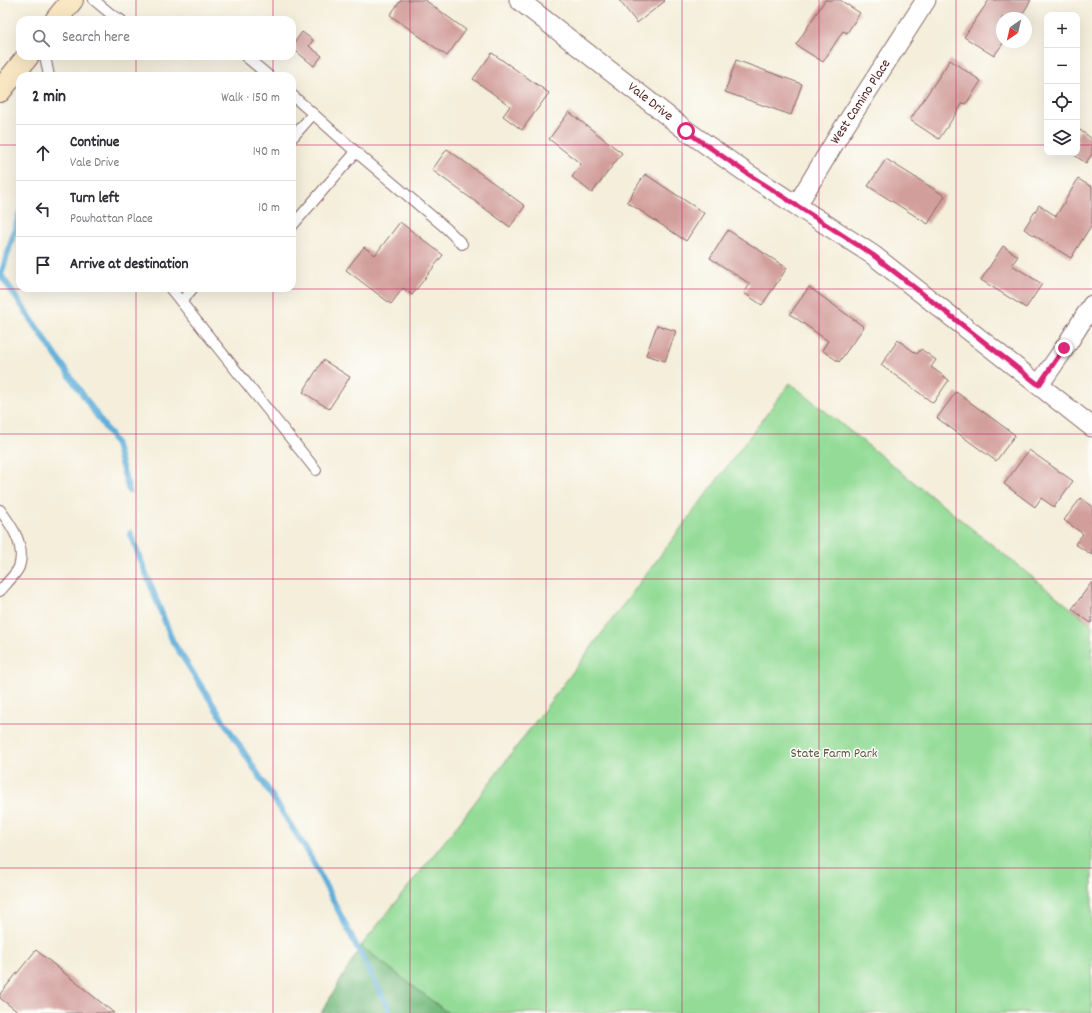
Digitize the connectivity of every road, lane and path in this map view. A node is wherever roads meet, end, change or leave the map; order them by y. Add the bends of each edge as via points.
1 (72, 0) edge
2 (94, 0) edge
3 (520, 0) edge
4 (926, 0) edge
5 (59, 16) edge
6 (114, 16) edge
7 (25, 60) edge
8 (46, 60) edge
9 (249, 60) edge
10 (48, 72) edge
11 (264, 72) edge
12 (0, 91) edge
13 (296, 99) edge
14 (313, 114) junction
15 (296, 133) edge
16 (356, 152) junction
17 (797, 205) junction
18 (296, 221) edge
19 (462, 244) dead end
20 (173, 292) edge
21 (190, 292) edge
22 (181, 302) junction
23 (1092, 305) edge
24 (1039, 385) junction
25 (1092, 427) edge
26 (316, 470) dead end
27 (0, 510) edge
28 (2, 585) edge

1 - 5 main road
2 - 6 lane
3 - 17 street, Vale Drive via 686,131
4 - 17 street, West Camino Place
7 - 12 main road
8 - 10 lane
9 - 11 lane
13 - 14 lane
14 - 15 lane
14 - 16 lane
16 - 18 lane
16 - 19 lane
17 - 24 street, Vale Drive via 873,255
20 - 22 lane
21 - 22 lane
22 - 26 lane
23 - 24 street
24 - 25 street, Vale Drive
27 - 28 lane via 12,526 21,550 19,568

